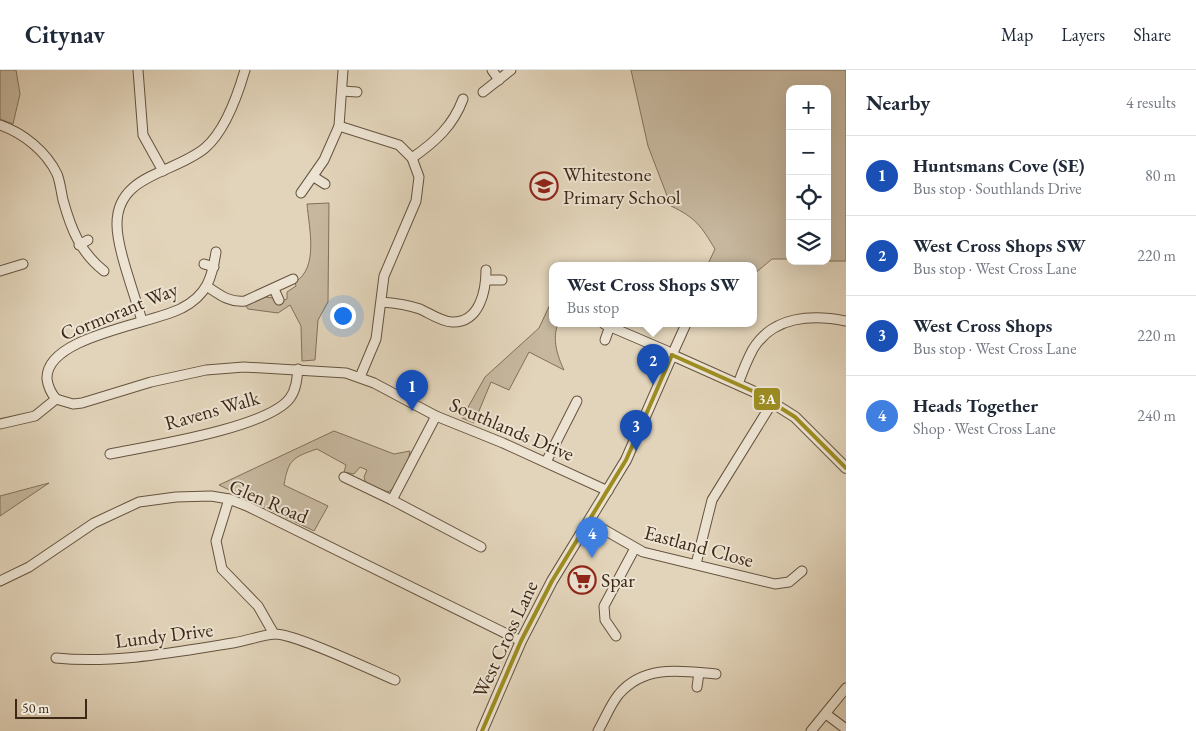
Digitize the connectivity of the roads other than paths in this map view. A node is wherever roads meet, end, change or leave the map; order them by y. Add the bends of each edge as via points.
1 (138, 70) edge
2 (245, 70) edge
3 (343, 70) edge
4 (492, 70) edge
5 (511, 70) edge
6 (499, 80) junction
7 (342, 91) junction
8 (357, 92) dead end
9 (483, 92) dead end
10 (463, 99) dead end
11 (0, 125) edge
12 (339, 126) junction
13 (412, 158) junction
14 (163, 171) junction
15 (314, 177) junction
16 (324, 184) dead end
17 (301, 193) dead end
18 (88, 240) dead end
19 (79, 245) junction
20 (216, 252) dead end
21 (23, 264) dead end
22 (204, 264) dead end
23 (214, 267) junction
24 (486, 270) dead end
25 (0, 271) edge
26 (104, 271) dead end
27 (293, 279) dead end
28 (486, 280) junction
29 (502, 280) dead end
30 (208, 287) junction
31 (274, 289) junction
32 (279, 300) dead end
33 (382, 302) junction
34 (142, 321) junction
35 (846, 321) edge
36 (607, 327) edge
37 (612, 327) edge
38 (685, 327) edge
39 (605, 340) dead end
40 (672, 355) junction
41 (298, 369) junction
42 (360, 377) junction
43 (738, 384) junction
44 (56, 399) junction
45 (577, 402) dead end
46 (772, 402) junction
47 (436, 416) junction
48 (0, 424) edge
49 (110, 454) dead end
50 (546, 462) junction
51 (846, 468) edge
52 (344, 477) dead end
53 (608, 491) junction
54 (229, 499) junction
55 (392, 500) junction
56 (589, 521) junction
57 (481, 548) dead end
58 (635, 548) junction
59 (696, 564) junction
60 (802, 571) dead end
61 (0, 581) edge
62 (274, 634) junction
63 (616, 636) dead end
64 (521, 641) junction
65 (56, 658) dead end
66 (699, 672) junction
67 (716, 674) dead end
68 (395, 680) dead end
69 (697, 688) dead end
70 (846, 688) edge
71 (826, 714) junction
72 (846, 729) edge
73 (482, 731) edge
74 (598, 731) edge
75 (811, 731) edge

1 - 14 street via 143,135
2 - 14 street via 231,109 207,146
3 - 7 street
4 - 6 street
5 - 6 street
6 - 9 street
7 - 8 street
7 - 12 street
10 - 13 street via 453,122
11 - 19 street via 29,141 50,162 58,175
12 - 13 street via 391,141
12 - 15 street
13 - 33 street via 419,177 418,196 384,276
14 - 34 street via 134,185 118,209 117,233
15 - 16 street
15 - 17 street
18 - 19 street
19 - 26 street
20 - 23 street, Cormorant Way
21 - 25 street
22 - 23 street
23 - 30 street, Cormorant Way
24 - 28 street
27 - 31 street, Cormorant Way
28 - 29 street
28 - 33 street via 479,306 466,317 453,322 417,308
30 - 31 street, Cormorant Way via 237,302
30 - 34 street, Cormorant Way via 182,308
31 - 32 street
33 - 42 street via 376,339
34 - 44 street, Cormorant Way via 76,344 58,354 48,371 49,388
35 - 43 street via 800,318 777,326 754,348
36 - 39 street
37 - 40 street
38 - 40 street, West Cross Lane
40 - 43 street
40 - 53 street, West Cross Lane via 645,420
41 - 42 street, Southlands Drive via 331,370
41 - 44 street, Southlands Drive via 244,367 206,370 151,382 82,403
41 - 49 street, Ravens Walk via 289,400 260,419
42 - 47 street, Southlands Drive
43 - 46 street
44 - 48 street via 35,416
45 - 50 street
46 - 51 street via 795,417
46 - 59 street via 712,500
47 - 50 street, Southlands Drive
47 - 55 street
50 - 53 street, Southlands Drive
52 - 55 street
53 - 56 street, West Cross Lane
54 - 61 street, Glen Road via 211,496 139,502 94,523 29,567
54 - 62 street via 216,541 222,569 258,606
54 - 64 street, Glen Road
55 - 57 street
56 - 58 street, Eastland Close
56 - 64 street, West Cross Lane via 556,574
58 - 59 street, Eastland Close
58 - 63 street via 604,606 605,620
59 - 60 street, Eastland Close via 775,584 789,582
62 - 65 street, Lundy Drive via 210,647 112,659
62 - 68 street via 300,641
64 - 73 street, West Cross Lane
66 - 67 street
66 - 69 street
66 - 74 street via 671,670 647,674 618,695
70 - 71 street
71 - 72 street
71 - 75 street

